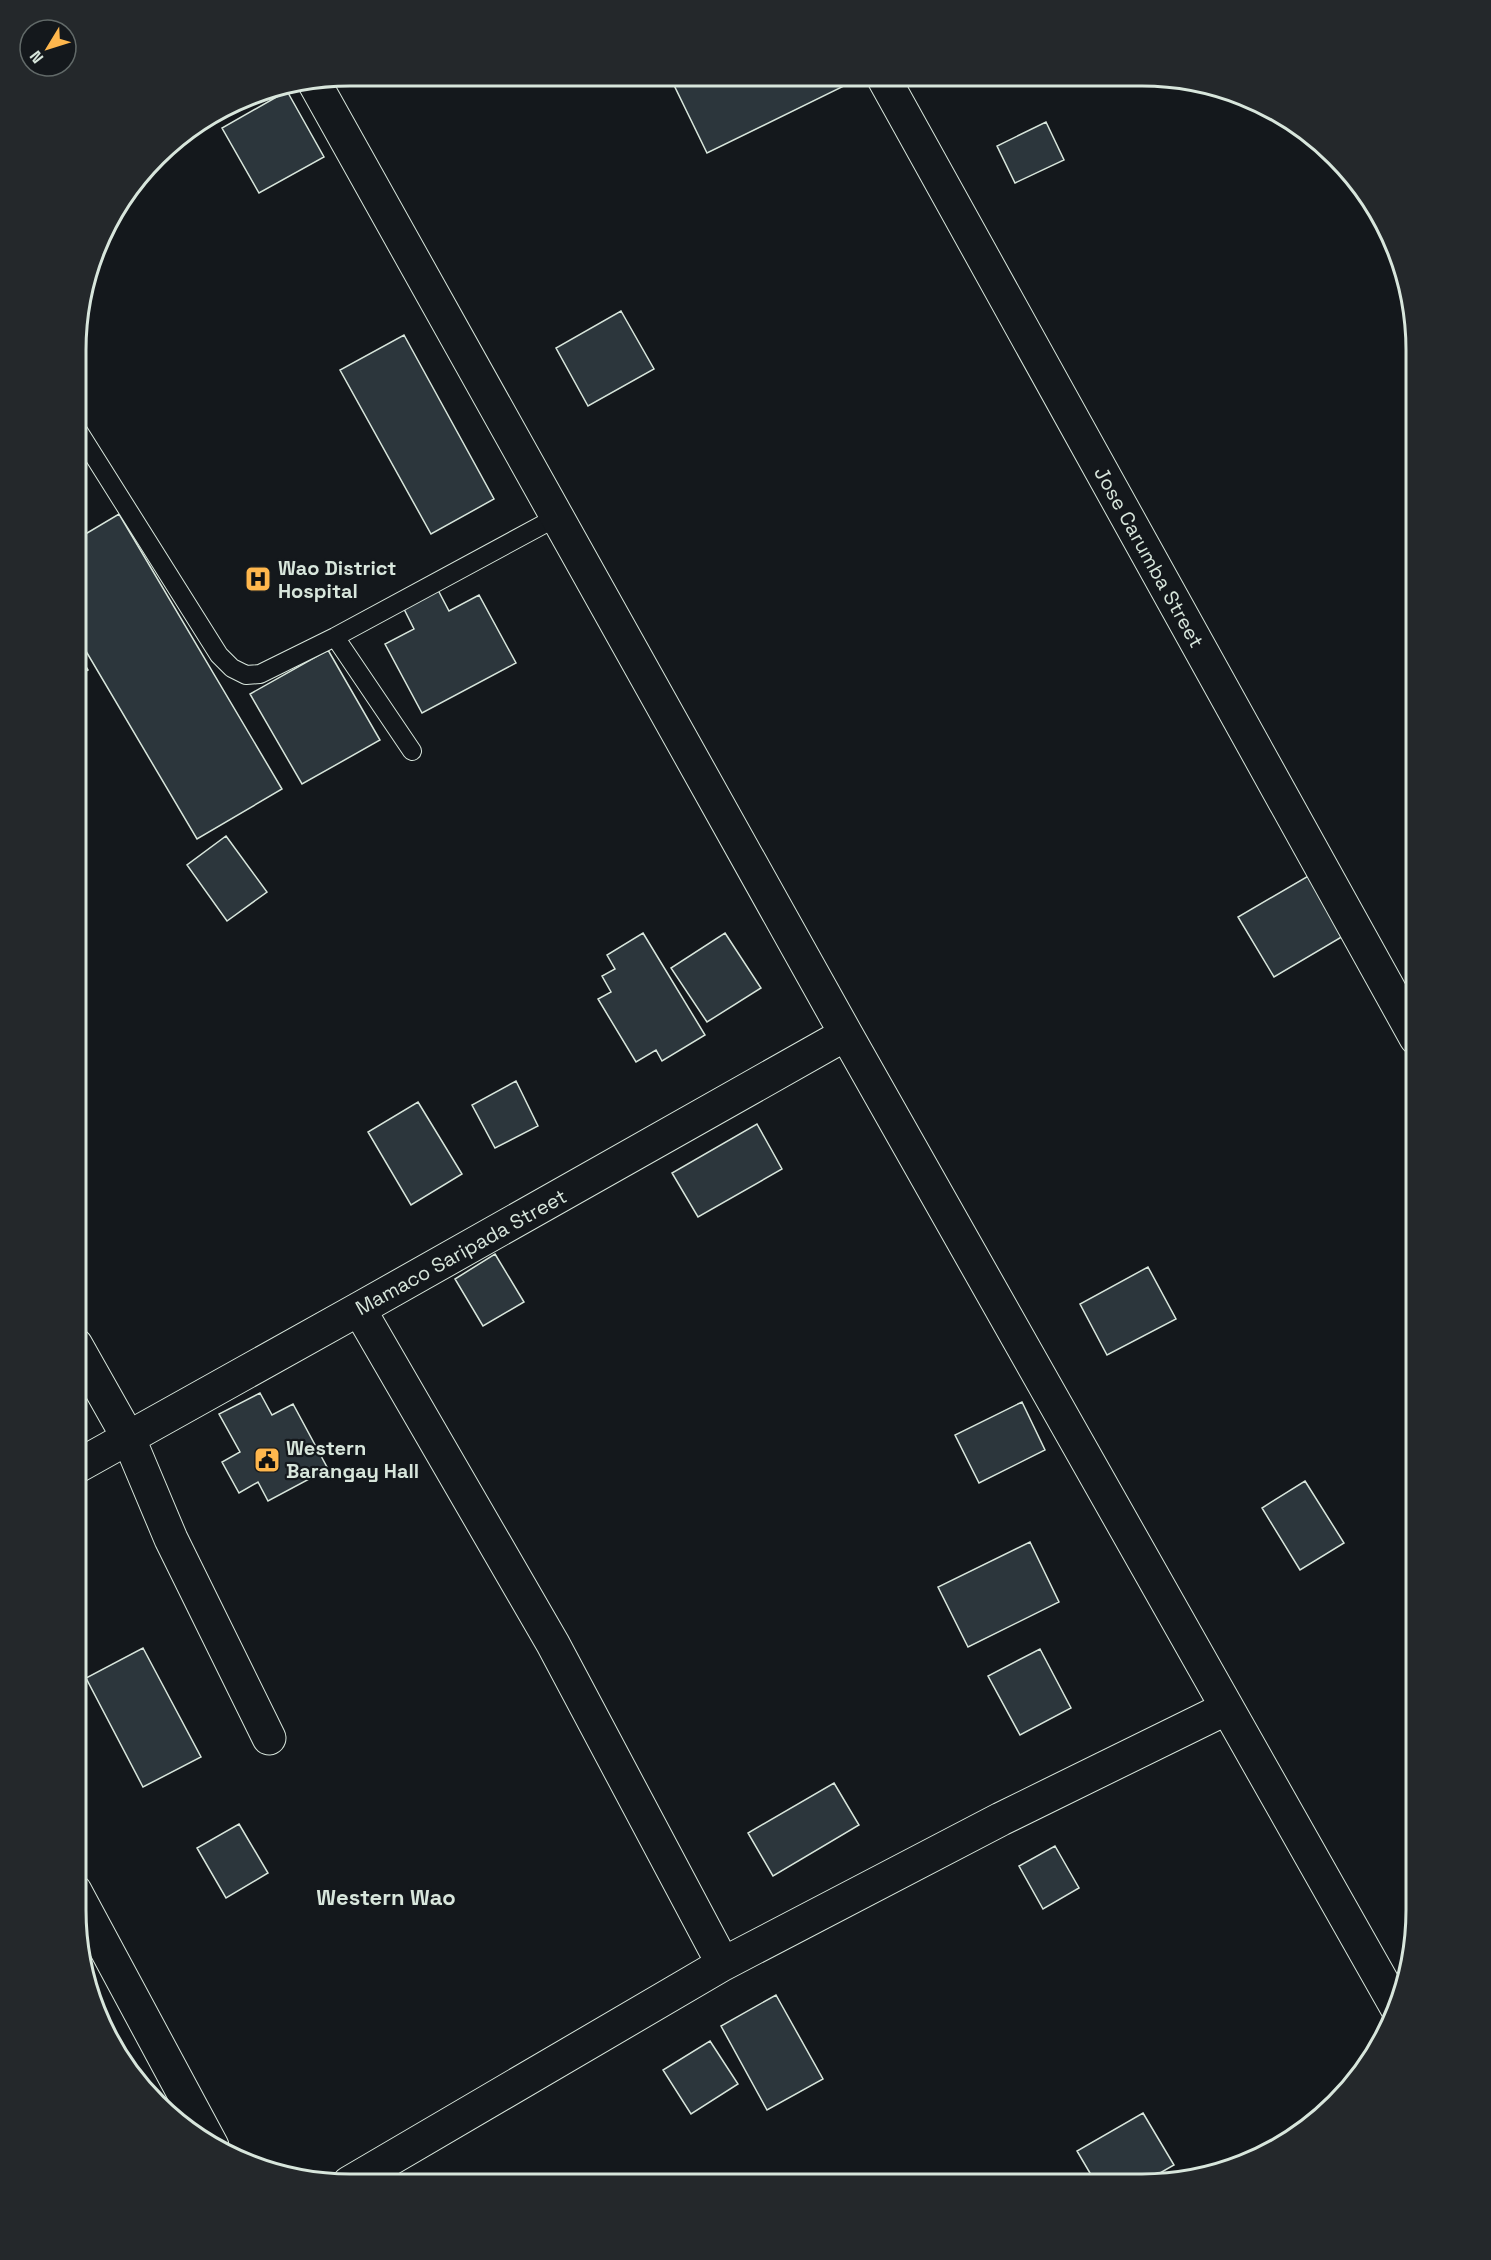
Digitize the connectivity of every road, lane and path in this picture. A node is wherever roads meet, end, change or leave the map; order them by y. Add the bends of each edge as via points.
1 (889, 86) edge
2 (317, 88) edge
3 (86, 443) edge
4 (557, 517) junction
5 (335, 637) junction
6 (412, 751) dead end
7 (1406, 1020) edge
8 (846, 1034) junction
9 (359, 1310) junction
10 (86, 1363) edge
11 (129, 1439) junction
12 (86, 1462) edge
13 (1227, 1708) junction
14 (269, 1738) dead end
15 (86, 1911) edge
16 (723, 1964) junction
17 (1390, 1996) edge
18 (204, 2131) edge
19 (365, 2174) edge

1 - 7 street, Jose Carumba Street
2 - 4 street
3 - 5 lane via 219,655 232,668 246,675 260,674
4 - 5 lane
4 - 8 street
5 - 6 lane
8 - 9 street, Mamaco Saripada Street
8 - 13 street
9 - 11 street, Mamaco Saripada Street
9 - 16 street via 553,1644
10 - 11 street
11 - 12 street, Mamaco Saripada Street
11 - 14 street via 171,1539
13 - 16 street via 1001,1819
13 - 17 street
15 - 18 street
16 - 19 street

